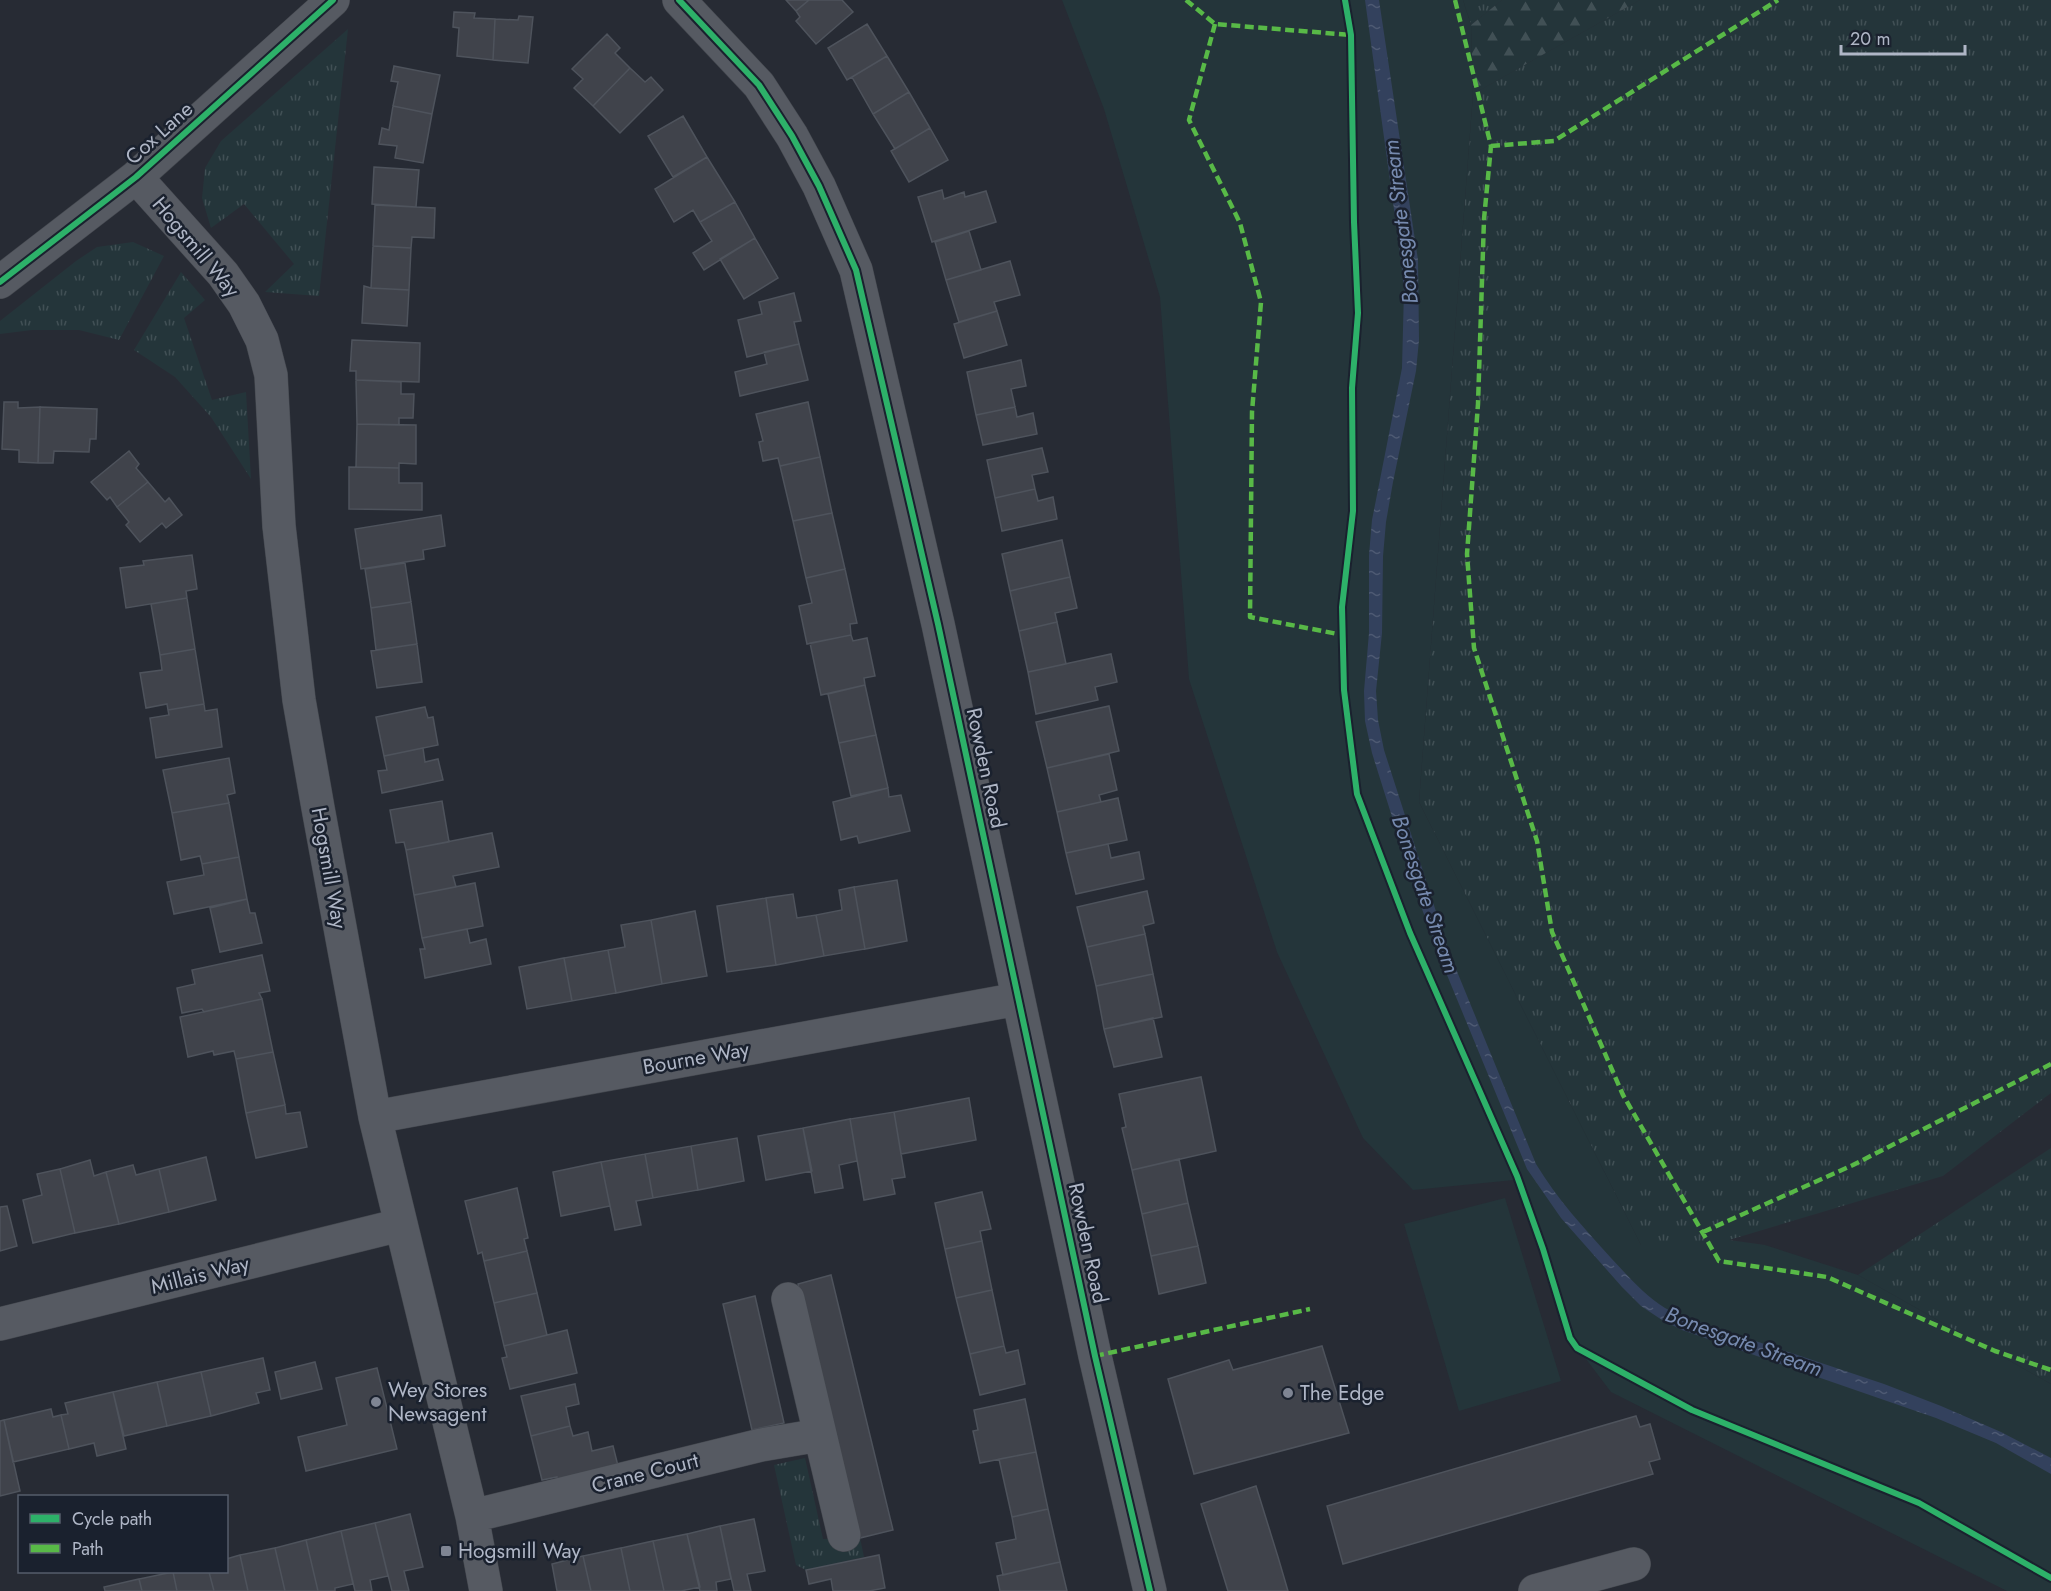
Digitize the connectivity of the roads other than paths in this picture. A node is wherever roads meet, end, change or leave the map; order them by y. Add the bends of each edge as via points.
1 (333, 0) edge
2 (679, 0) edge
3 (136, 177) junction
4 (0, 282) edge
5 (1018, 999) junction
6 (375, 1117) junction
7 (400, 1226) junction
8 (788, 1299) dead end
9 (0, 1324) edge
10 (820, 1435) junction
11 (472, 1516) junction
12 (843, 1535) dead end
13 (1634, 1564) dead end
14 (486, 1591) edge
15 (1150, 1591) edge
16 (1535, 1591) edge

1 - 3 street, Cox Lane
2 - 5 street, Rowden Road via 759,85 819,186 856,270 936,613
3 - 4 street, Cox Lane
3 - 6 street, Hogsmill Way via 244,304 262,340 271,375 279,526 299,700
5 - 6 street, Bourne Way
5 - 15 street, Rowden Road
6 - 7 street, Hogsmill Way
7 - 9 street, Millais Way
7 - 11 street, Hogsmill Way
8 - 10 street
10 - 11 street, Crane Court via 749,1448
10 - 12 street
11 - 14 street, Hogsmill Way
13 - 16 street

